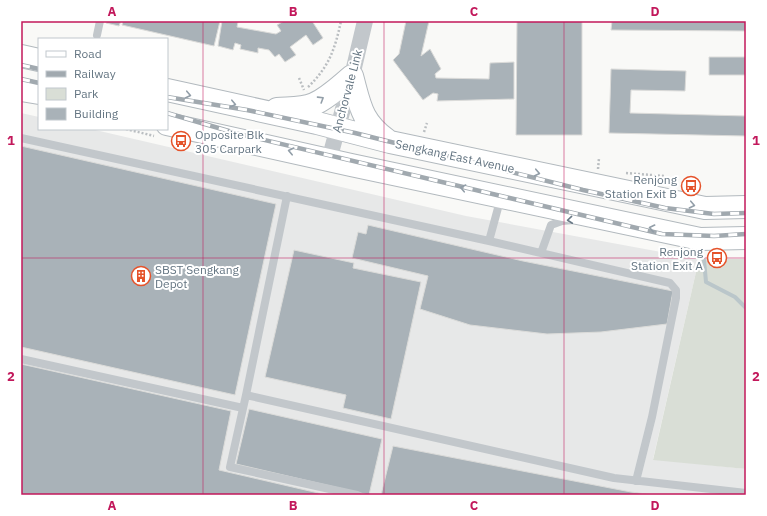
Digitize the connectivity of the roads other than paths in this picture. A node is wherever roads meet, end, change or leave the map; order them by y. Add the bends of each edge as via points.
1 (100, 21) edge
2 (365, 21) edge
3 (97, 35) dead end
4 (21, 56) edge
5 (38, 60) edge
6 (352, 76) junction
7 (21, 90) edge
8 (168, 90) edge
9 (38, 93) edge
10 (256, 110) junction
11 (168, 124) edge
12 (337, 129) junction
13 (21, 138) edge
14 (390, 142) junction
15 (329, 160) junction
16 (287, 196) junction
17 (501, 196) junction
18 (746, 207) edge
19 (609, 218) junction
20 (746, 238) edge
21 (489, 241) junction
22 (541, 253) junction
23 (21, 359) edge
24 (246, 395) junction
25 (243, 408) junction
26 (636, 481) junction
27 (746, 493) edge
28 (357, 495) edge

1 - 3 lane
2 - 6 street, Anchorvale Link
4 - 5 main road
10 -> 6 main road via 296,108 313,104
6 - 12 street, Anchorvale Link
6 - 14 main road via 367,122
7 - 9 main road
8 -> 10 main road, Sengkang East Avenue
10 - 12 main road, Sengkang East Avenue
15 -> 11 main road
12 - 14 main road, Sengkang East Avenue
12 - 15 street, Anchorvale Link
13 - 16 lane
14 -> 18 main road, Sengkang East Avenue via 705,208
17 -> 15 main road
16 - 21 lane
16 - 24 lane
17 - 19 main road
17 - 21 lane
20 -> 19 main road via 700,238
19 -> 22 lane via 562,221 551,225
21 - 22 lane
22 - 26 lane via 670,283 676,290 652,417
23 - 25 lane
24 - 25 lane
24 - 26 lane
25 - 28 lane via 230,467
26 - 27 lane

